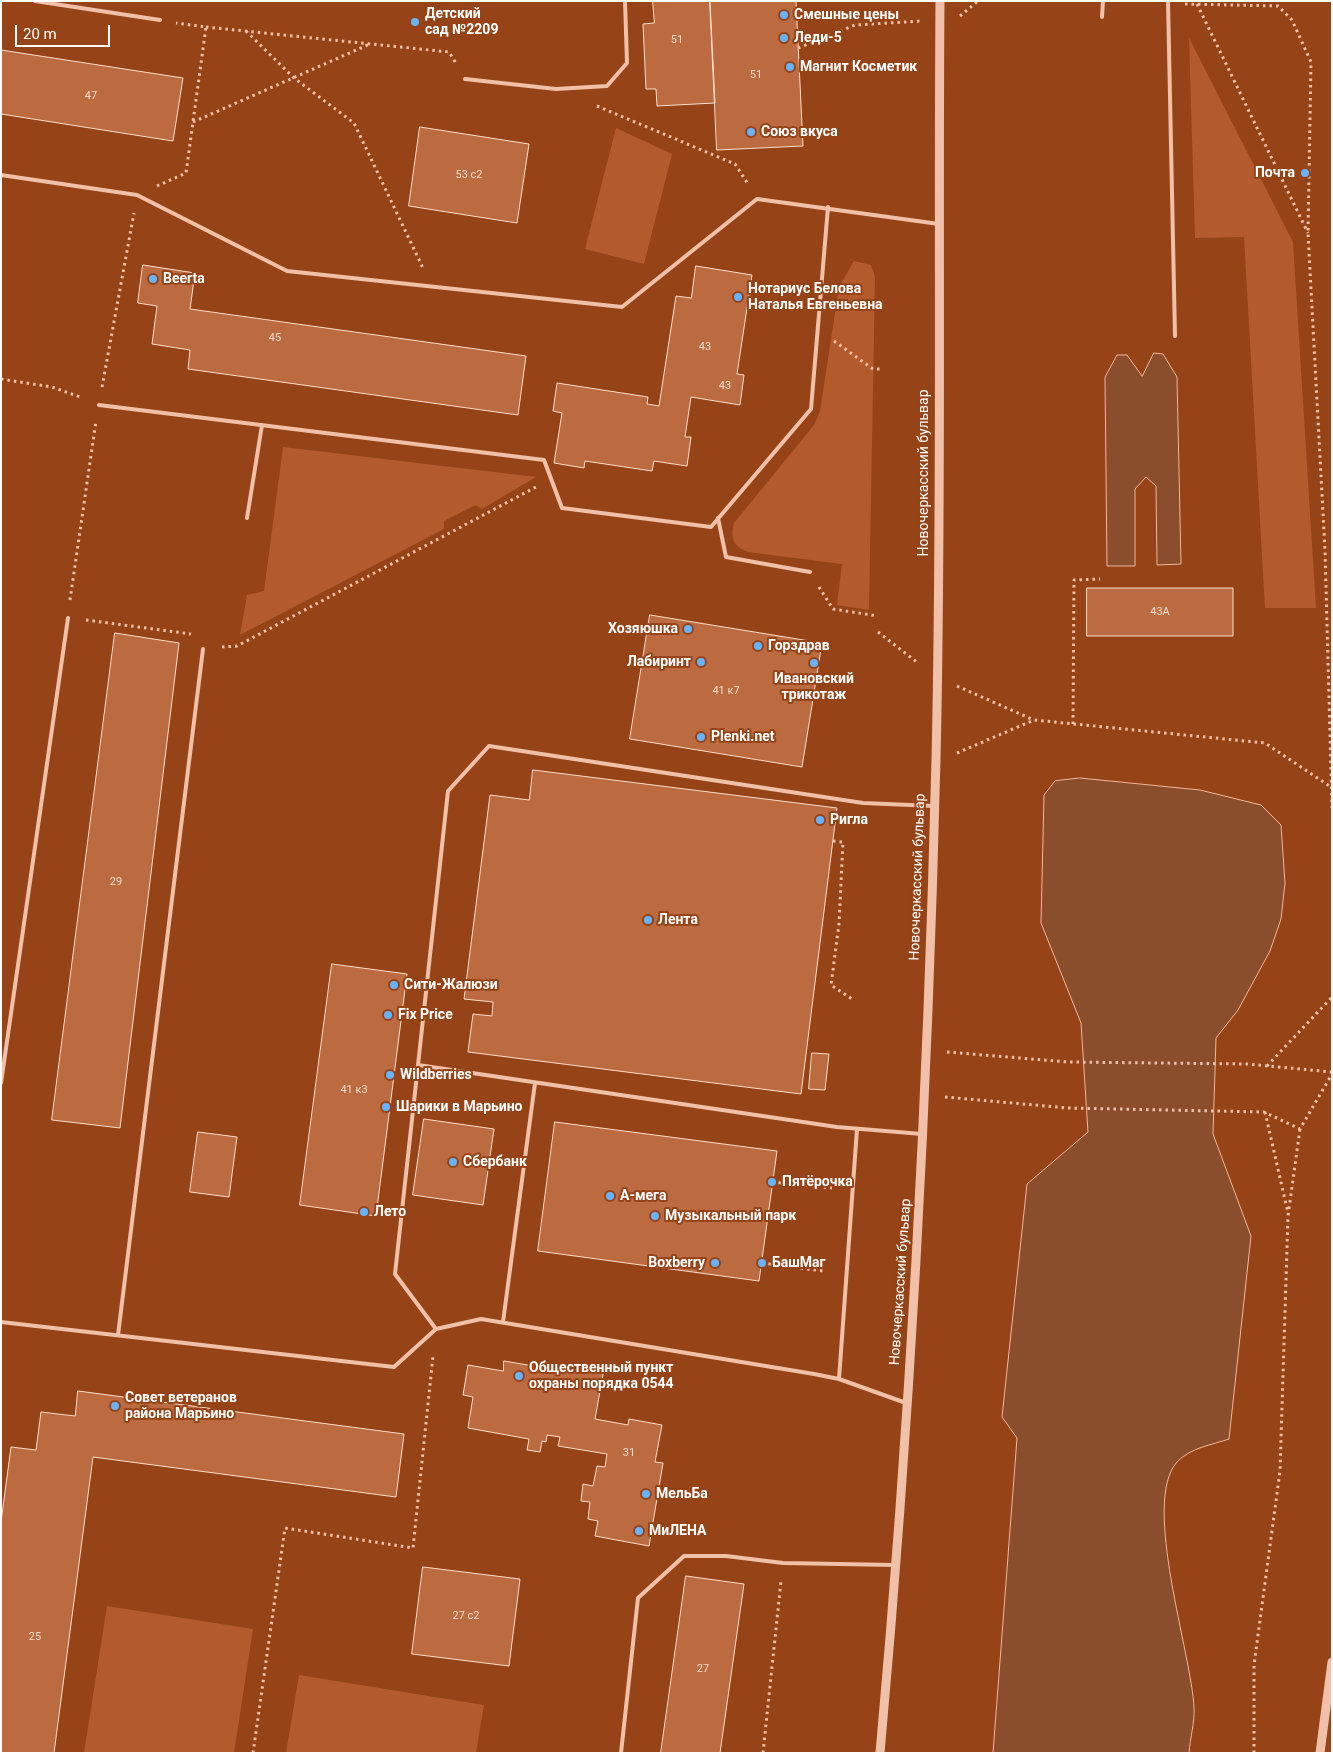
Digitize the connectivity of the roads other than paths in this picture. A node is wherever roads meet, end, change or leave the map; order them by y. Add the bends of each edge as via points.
1 (35, 1) edge
2 (625, 1) edge
3 (940, 1) edge
4 (1103, 1) edge
5 (1168, 3) edge
6 (1102, 17) dead end
7 (160, 20) dead end
8 (465, 79) road end
9 (1, 175) edge
10 (828, 207) junction
11 (939, 224) junction
12 (1175, 336) dead end
13 (99, 405) road end
14 (262, 425) junction
15 (248, 518) dead end
16 (718, 518) junction
17 (810, 572) road end
18 (68, 618) road end
19 (203, 649) road end
20 (934, 806) junction
21 (418, 1065) junction
22 (535, 1082) junction
23 (1, 1083) edge
24 (856, 1128) junction
25 (924, 1134) junction
26 (1, 1322) edge
27 (503, 1322) junction
28 (436, 1329) junction
29 (118, 1336) junction
30 (839, 1379) junction
31 (908, 1404) junction
32 (897, 1565) junction
33 (1332, 1662) edge
34 (621, 1753) edge
35 (880, 1753) edge
36 (1320, 1753) edge

1 - 7 lane
2 - 8 lane via 627,63 607,86 556,89
3 - 11 street, Новочеркасский бульвар
4 - 6 lane
5 - 12 lane
9 - 10 lane via 137,195 287,271 622,307 757,199
10 - 11 lane
10 - 16 lane via 811,409
11 - 20 street, Новочеркасский бульвар
13 - 14 lane
14 - 15 lane
14 - 16 lane via 544,460 562,508 711,527
16 - 17 lane via 726,557
18 - 23 lane
19 - 29 lane
20 - 21 lane via 863,803 489,746 448,791
20 - 25 street, Новочеркасский бульвар
21 - 22 lane
21 - 28 lane via 395,1274
22 - 24 lane
22 - 27 lane
24 - 25 lane
24 - 30 lane
25 - 31 street, Новочеркасский бульвар
26 - 29 lane
27 - 28 lane via 481,1318
27 - 30 lane
28 - 29 lane via 394,1367
30 - 31 lane
31 - 32 street, Новочеркасский бульвар
32 - 34 lane via 782,1563 726,1556 684,1556 638,1598
32 - 35 street, Новочеркасский бульвар
33 - 36 street

